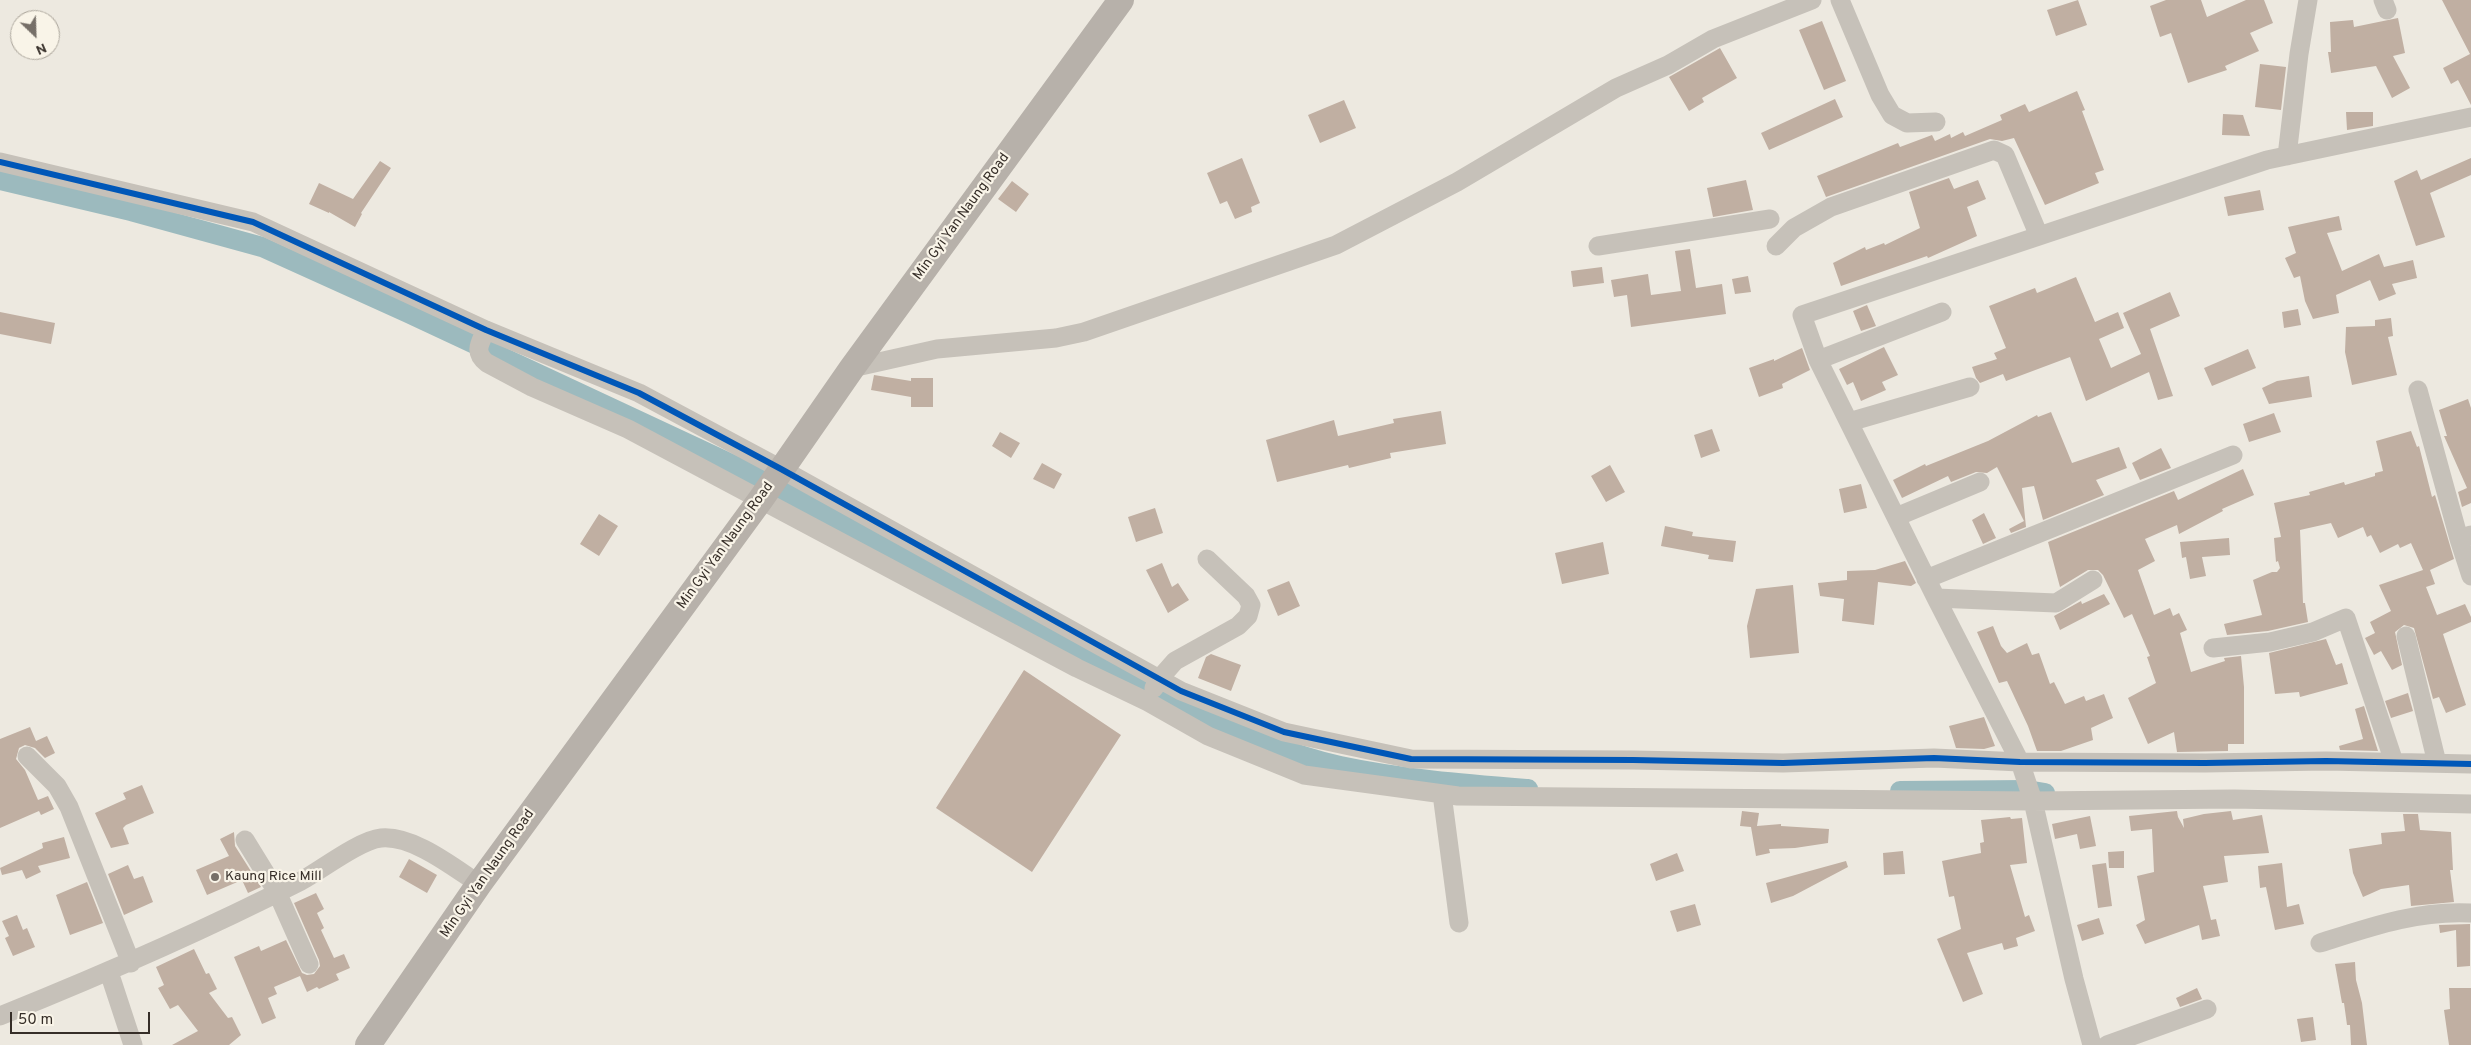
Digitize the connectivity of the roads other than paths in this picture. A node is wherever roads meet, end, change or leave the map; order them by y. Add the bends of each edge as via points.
1 (1121, 0) edge
2 (1812, 0) edge
3 (1840, 0) edge
4 (2308, 0) edge
5 (2471, 118) edge
6 (1936, 122) dead end
7 (2288, 156) junction
8 (0, 162) edge
9 (1770, 219) dead end
10 (2039, 236) junction
11 (1598, 246) dead end
12 (1776, 246) dead end
13 (1942, 312) dead end
14 (482, 338) junction
15 (1818, 360) junction
16 (852, 368) junction
17 (1970, 387) dead end
18 (2418, 390) dead end
19 (1849, 422) junction
20 (2233, 455) dead end
21 (1980, 482) dead end
22 (771, 484) junction
23 (1896, 517) junction
24 (2465, 537) edge
25 (1207, 559) dead end
26 (2471, 576) edge
27 (1926, 579) junction
28 (2093, 580) dead end
29 (1936, 598) junction
30 (2406, 636) dead end
31 (2213, 648) dead end
32 (1154, 689) junction
33 (27, 756) dead end
34 (2020, 762) junction
35 (2394, 762) junction
36 (2437, 763) junction
37 (2471, 764) edge
38 (1442, 794) junction
39 (2032, 801) junction
40 (2471, 804) edge
41 (245, 840) dead end
42 (479, 884) junction
43 (277, 892) junction
44 (2471, 913) edge
45 (1459, 923) dead end
46 (2320, 943) dead end
47 (131, 963) junction
48 (309, 964) dead end
49 (109, 972) junction
50 (2207, 1009) dead end
51 (0, 1016) edge
52 (133, 1045) edge
53 (368, 1045) edge
54 (2092, 1045) edge
55 (2107, 1045) edge

1 - 16 street, Min Gyi Yan Naung Road
2 - 16 street via 1714,39 1668,65 1616,88 1449,187 1336,245 1084,332 1056,338 937,349
3 - 6 street via 1892,116 1907,124
4 - 7 street
5 - 7 street
7 - 10 street via 2267,160
8 - 14 street via 253,222
9 - 11 street
10 - 12 street via 2005,155 1994,150 1832,207 1794,228
10 - 15 street via 1802,315
13 - 15 street
14 - 22 street via 639,393
14 - 22 street via 480,358 525,383 628,428
15 - 19 street
16 - 22 street, Min Gyi Yan Naung Road
17 - 19 street
18 - 24 street
19 - 23 street
20 - 27 street
21 - 23 street
22 - 32 street
22 - 32 street via 1077,668
22 - 42 street, Min Gyi Yan Naung Road
23 - 27 street
24 - 26 street
25 - 32 street via 1246,596 1251,605 1248,616 1238,626 1175,661
27 - 29 street
28 - 29 street via 2056,603
29 - 34 street
30 - 36 street
31 - 35 street via 2270,642 2313,632 2346,618
32 - 34 street via 1181,691 1284,732 1411,759 1783,763 1934,758
32 - 38 street via 1208,736 1304,775
33 - 47 street via 57,786 68,807
34 - 35 street
34 - 39 street
35 - 36 street
36 - 37 street
38 - 39 street
38 - 45 street
39 - 40 street via 2234,799
39 - 54 street
41 - 43 street
42 - 43 street via 435,855 400,840 380,838
42 - 53 street, Min Gyi Yan Naung Road
43 - 47 street
43 - 48 street
44 - 46 street via 2424,914 2395,919
47 - 49 street
49 - 51 street
49 - 52 street
50 - 55 street

